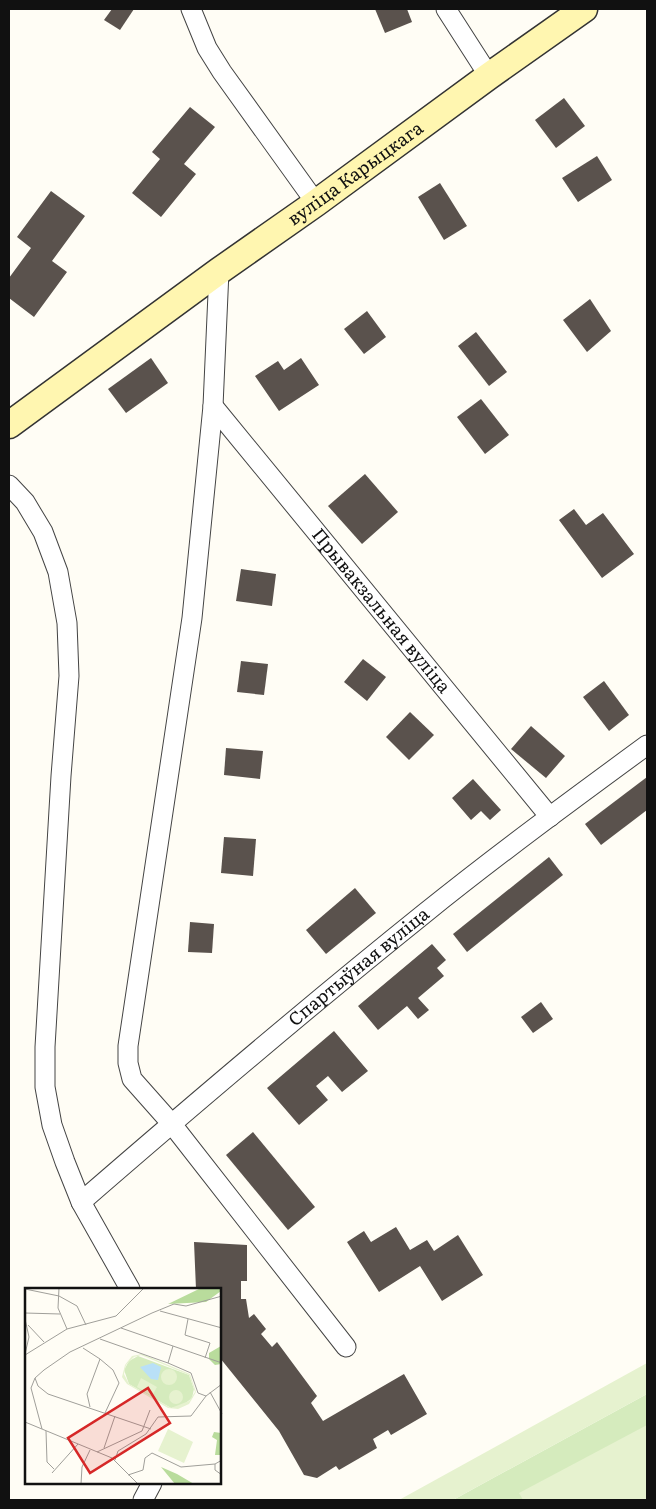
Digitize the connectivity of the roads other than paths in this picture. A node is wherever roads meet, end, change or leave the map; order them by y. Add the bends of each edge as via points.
1 (191, 9) edge
2 (446, 9) edge
3 (584, 9) edge
4 (490, 76) junction
5 (316, 203) junction
6 (219, 271) junction
7 (213, 406) junction
8 (9, 425) edge
9 (9, 485) edge
10 (647, 745) edge
11 (550, 817) junction
12 (171, 1123) junction
13 (81, 1202) junction
14 (129, 1288) edge
15 (346, 1347) dead end
16 (151, 1484) edge
17 (143, 1500) edge

1 - 5 street via 207,48 222,72
2 - 4 street
3 - 4 street, вуліца Карыцкага
4 - 5 street, вуліца Карыцкага
5 - 6 street, вуліца Карыцкага
6 - 7 street
6 - 8 street, вуліца Карыцкага
7 - 11 street, Прывакзальная вуліца
7 - 12 street via 192,618 128,1046 132,1079
9 - 13 street via 25,502 43,532 58,572 67,623 69,676 45,1087 52,1125
10 - 11 street, Спартыўная вуліца
11 - 12 street, Спартыўная вуліца via 425,914
12 - 13 street, Спартыўная вуліца
12 - 15 street
13 - 14 street
16 - 17 street

